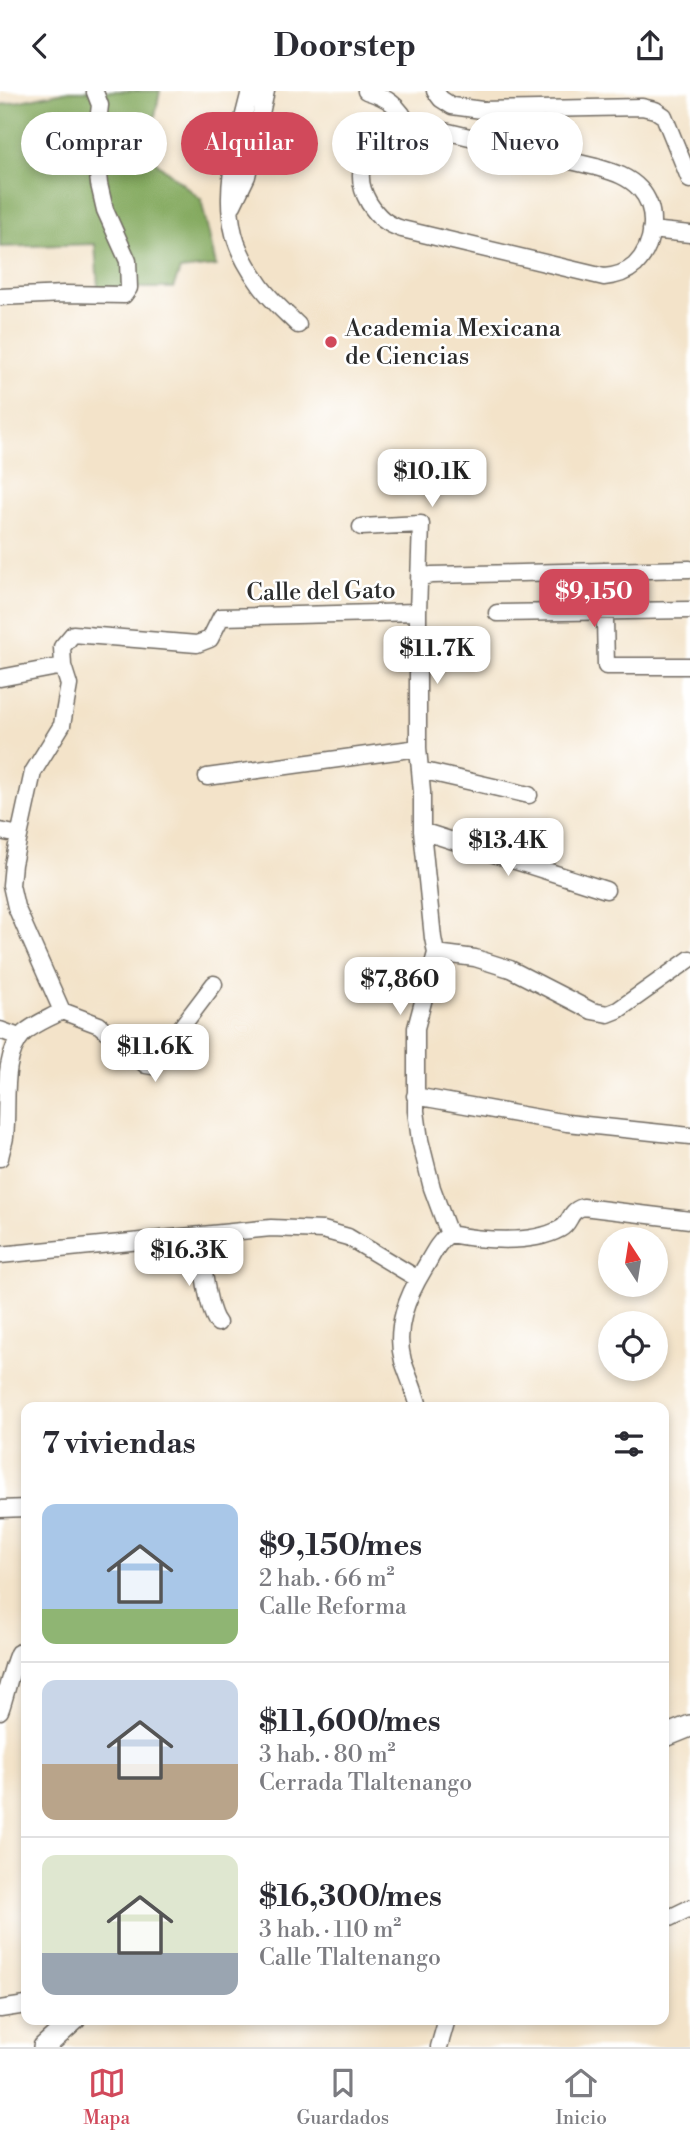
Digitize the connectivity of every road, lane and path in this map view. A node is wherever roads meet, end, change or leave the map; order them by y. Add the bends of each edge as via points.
1 (95, 91) edge
2 (250, 91) edge
3 (266, 91) edge
4 (366, 91) edge
5 (435, 91) edge
6 (402, 112) edge
7 (453, 133) edge
8 (685, 158) edge
9 (361, 175) edge
10 (690, 180) edge
11 (230, 211) junction
12 (651, 230) junction
13 (690, 234) edge
14 (0, 297) edge
15 (298, 325) dead end
16 (361, 527) dead end
17 (690, 569) edge
18 (604, 571) junction
19 (421, 577) junction
20 (690, 610) edge
21 (605, 611) junction
22 (418, 612) junction
23 (497, 613) dead end
24 (63, 666) junction
25 (690, 666) edge
26 (0, 678) edge
27 (418, 748) junction
28 (420, 770) junction
29 (207, 777) dead end
30 (529, 795) dead end
31 (0, 831) edge
32 (422, 831) junction
33 (19, 835) junction
34 (606, 890) dead end
35 (436, 953) junction
36 (690, 959) edge
37 (214, 984) dead end
38 (62, 1011) junction
39 (0, 1030) edge
40 (19, 1037) junction
41 (415, 1096) junction
42 (690, 1136) edge
43 (0, 1158) edge
44 (690, 1220) edge
45 (449, 1234) junction
46 (199, 1236) junction
47 (0, 1255) edge
48 (418, 1279) junction
49 (218, 1323) dead end
50 (416, 1402) edge
51 (0, 1509) edge
52 (21, 1509) edge
53 (21, 1652) edge
54 (0, 1711) edge
55 (690, 1726) edge
56 (669, 1735) edge
57 (690, 1908) edge
58 (669, 1918) edge
59 (21, 2006) edge
60 (0, 2009) edge
61 (68, 2025) edge
62 (445, 2025) edge
63 (44, 2047) edge
64 (439, 2047) edge

1 - 14 street via 100,105 99,184 105,210 128,261 130,288 124,295
2 - 11 street via 231,176
3 - 11 street via 247,176
4 - 6 street
5 - 8 street via 452,106 482,110 655,110 664,116
7 - 12 street via 616,173 642,191 650,206
8 - 10 street
9 - 12 street via 365,196 378,216 393,227 604,277 634,266
11 - 15 street via 245,261 259,284
12 - 13 street
16 - 19 street via 421,524
17 - 18 street
18 - 19 street
18 - 21 street
19 - 22 street
20 - 21 street
21 - 23 street
21 - 25 street via 606,666
22 - 24 street, Calle del Gato via 221,617 210,639 197,644 73,634 62,647
22 - 27 street
24 - 26 street
24 - 33 street via 69,685 62,725 33,772
27 - 28 street
27 - 29 street
28 - 30 street
28 - 32 street
31 - 33 street
32 - 34 street
32 - 35 street
33 - 38 street via 10,885
35 - 36 street via 510,969 592,1011 607,1014
35 - 41 street via 416,1028
37 - 38 street via 152,1066 99,1025
38 - 40 street
39 - 40 street
40 - 43 street via 7,1065
41 - 42 street via 567,1123
41 - 45 street via 420,1140
44 - 45 street via 583,1207 571,1213 565,1226 537,1236 486,1239
45 - 48 street via 439,1242
46 - 47 street
46 - 48 street via 271,1228 324,1230 348,1237
46 - 49 street via 210,1304
48 - 50 street via 399,1335
51 - 52 street
53 - 54 street via 9,1674
55 - 56 main road
57 - 58 street
59 - 60 street
61 - 63 main road
62 - 64 street

